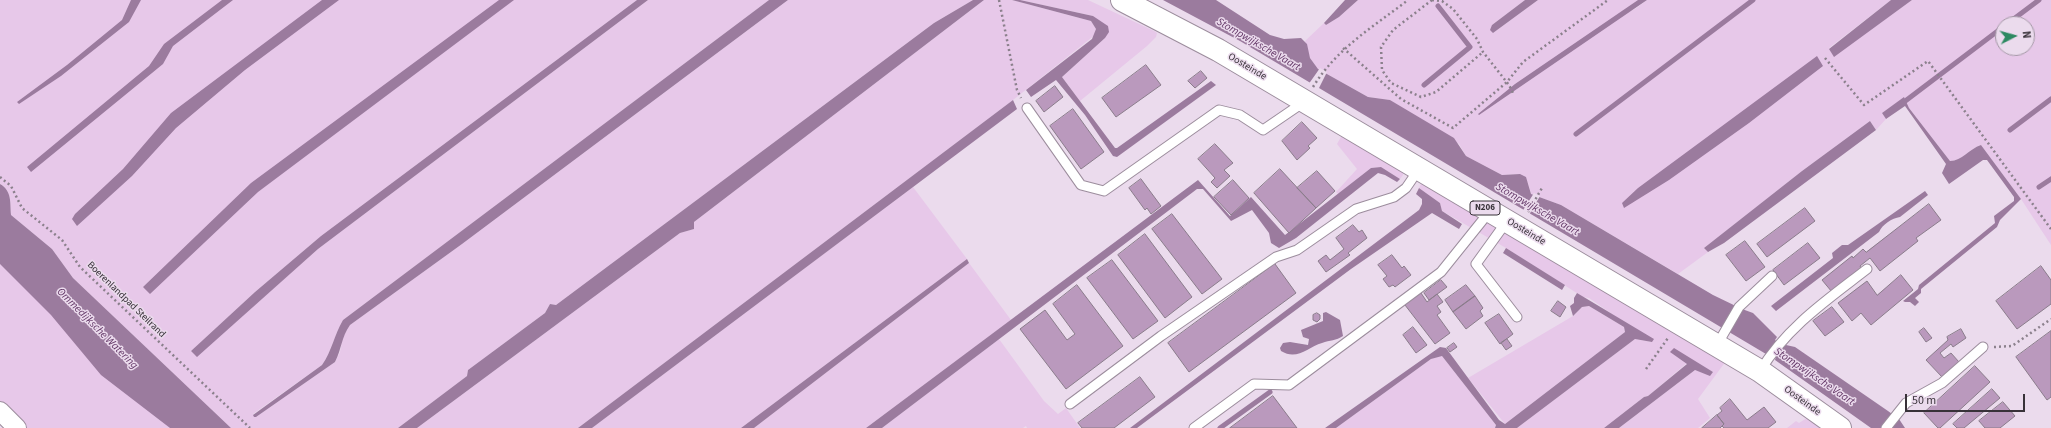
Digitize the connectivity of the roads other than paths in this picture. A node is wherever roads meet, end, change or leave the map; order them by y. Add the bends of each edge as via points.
1 (1122, 0) edge
2 (1309, 95) junction
3 (1026, 108) road end
4 (1419, 169) junction
5 (1507, 216) junction
6 (1867, 269) dead end
7 (1772, 276) dead end
8 (1517, 317) dead end
9 (1720, 339) junction
10 (1983, 346) road end
11 (1766, 363) junction
12 (1070, 404) dead end
13 (0, 411) edge
14 (17, 428) edge
15 (1194, 428) edge
16 (1840, 428) edge
17 (1886, 428) edge

1 - 2 main road, Oosteinde / N206
2 - 3 lane via 1263,130 1240,115 1219,110 1104,191 1081,185
2 - 4 main road, Oosteinde / N206
4 - 5 main road, Oosteinde / N206
4 - 12 lane via 1406,188 1394,197 1356,209 1297,250 1276,257 1161,336
5 - 8 lane via 1476,264
5 - 9 main road, Oosteinde / N206 via 1677,322
5 - 15 lane via 1441,272 1289,385 1254,384
6 - 11 lane via 1801,321 1780,343
7 - 9 lane via 1739,307
9 - 11 main road, Oosteinde / N206
10 - 17 lane via 1942,383 1906,403
11 - 16 main road, Oosteinde / N206
13 - 14 street

